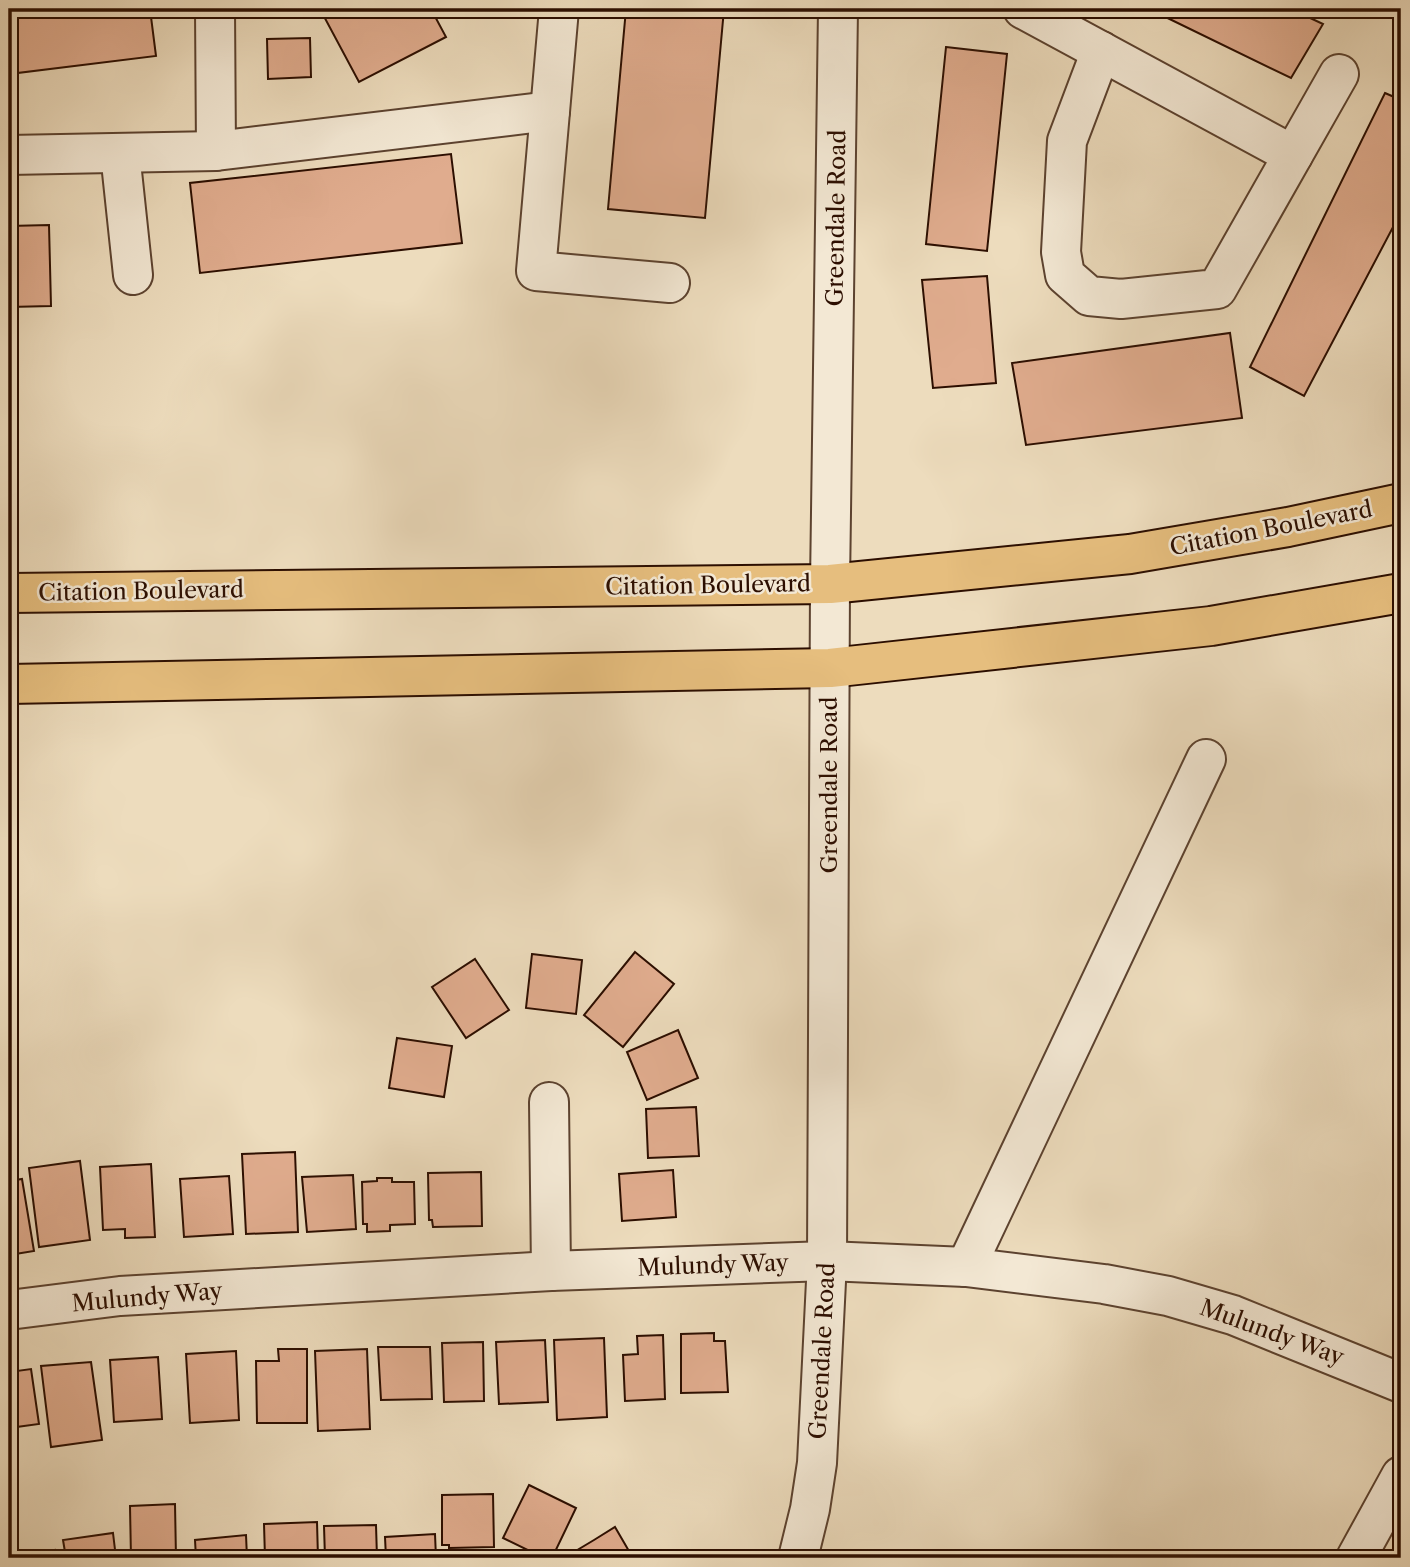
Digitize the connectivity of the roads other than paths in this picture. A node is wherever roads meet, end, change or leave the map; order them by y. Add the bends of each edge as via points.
1 (215, 9) edge
2 (559, 9) edge
3 (838, 9) edge
4 (1023, 9) edge
5 (1101, 51) junction
6 (1339, 74) dead end
7 (550, 111) junction
8 (216, 151) junction
9 (120, 153) junction
10 (9, 155) edge
11 (1293, 155) junction
12 (134, 275) dead end
13 (670, 284) dead end
14 (1401, 503) edge
15 (830, 584) junction
16 (9, 593) edge
17 (1401, 593) edge
18 (830, 668) junction
19 (9, 684) edge
20 (1206, 759) dead end
21 (549, 1102) dead end
22 (827, 1261) junction
23 (966, 1266) junction
24 (551, 1270) junction
25 (9, 1310) edge
26 (1401, 1383) edge
27 (1401, 1475) edge
28 (798, 1558) edge
29 (1356, 1558) edge

1 - 8 street
2 - 7 street
3 - 15 street, Greendale Road
4 - 5 street
5 - 11 street
5 - 11 street via 1067,141 1060,252 1065,275 1089,296 1121,299 1217,289
6 - 11 street
7 - 8 street
7 - 13 street via 536,271
8 - 9 street
9 - 10 street
9 - 12 street
14 - 15 main road, Citation Boulevard via 1130,554
15 - 16 main road, Citation Boulevard
15 - 18 street, Greendale Road
17 - 18 main road via 1211,626
18 - 19 main road
18 - 22 street, Greendale Road
20 - 23 street
21 - 24 street
22 - 23 street, Mulundy Way
22 - 24 street, Mulundy Way
22 - 28 street, Greendale Road via 817,1463
23 - 26 street, Mulundy Way via 1168,1296 1233,1315
24 - 25 street, Mulundy Way via 120,1296
27 - 29 street

